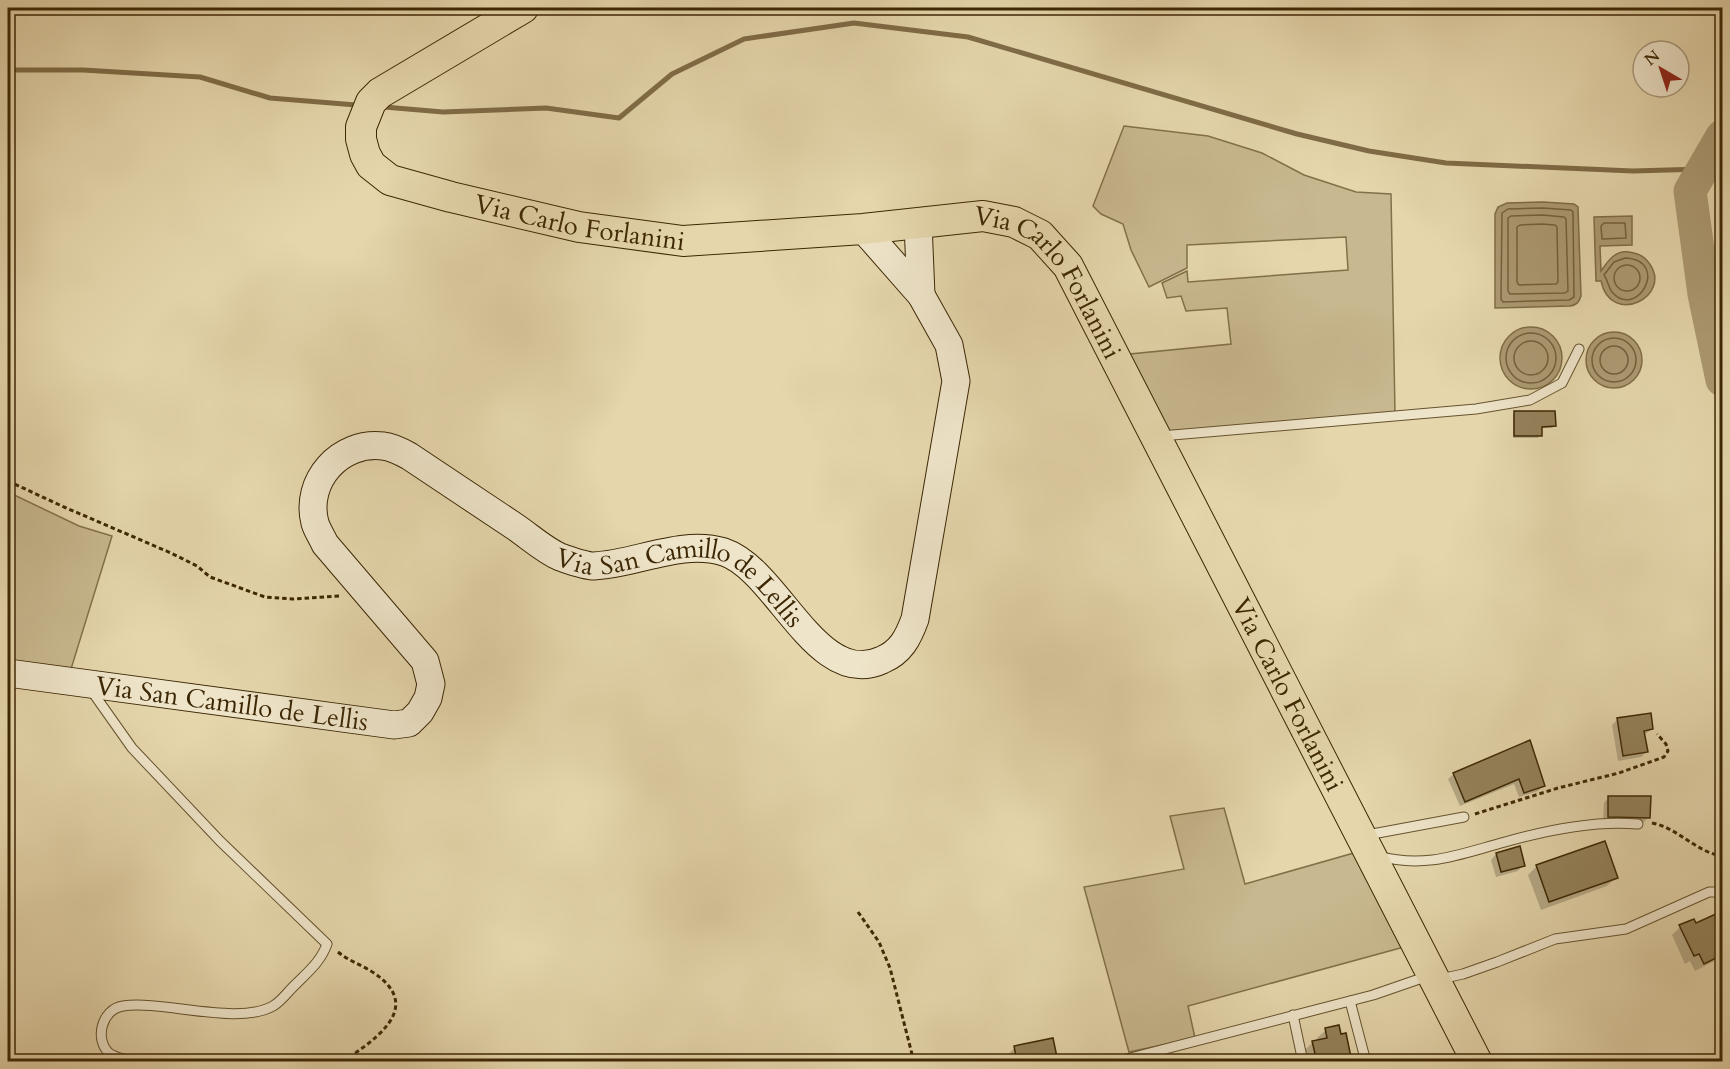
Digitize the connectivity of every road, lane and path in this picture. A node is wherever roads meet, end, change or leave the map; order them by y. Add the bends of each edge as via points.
1 (523, 8) edge
2 (918, 223) junction
3 (863, 229) junction
4 (921, 295) junction
5 (1580, 350) dead end
6 (1156, 436) junction
7 (8, 481) edge
8 (368, 594) junction
9 (8, 673) edge
10 (86, 684) junction
11 (1657, 734) dead end
12 (1464, 817) joint
13 (1638, 824) joint
14 (1366, 845) junction
15 (1722, 856) edge
16 (1722, 895) edge
17 (858, 912) dead end
18 (327, 944) junction
19 (1434, 977) junction
20 (1350, 1001) junction
21 (1293, 1015) junction
22 (354, 1053) dead end
23 (130, 1061) edge
24 (914, 1062) edge
25 (1115, 1062) edge
26 (1304, 1062) edge
27 (1366, 1062) edge
28 (1477, 1062) edge

1 - 3 main road, Via Carlo Forlanini via 371,102 361,127 361,139 368,159 382,175 401,184 579,227 683,241
2 - 3 main road, Via Carlo Forlanini
2 - 4 main road, Via San Camillo de Lellis
2 - 6 main road, Via Carlo Forlanini via 983,216 1014,222 1040,235 1068,267
3 - 4 main road, Via San Camillo de Lellis
4 - 8 main road, Via San Camillo de Lellis via 949,345 956,381 915,619 907,639 890,657 861,665 836,659 748,566 724,552 689,548 592,566 558,556 409,456 383,446 363,446 338,457 318,482 313,499 315,523 325,544
5 - 6 lane via 1562,383 1530,400 1476,409
6 - 14 main road, Via Carlo Forlanini
7 - 8 path via 171,553 210,577 264,597
8 - 10 main road, Via San Camillo de Lellis via 429,671 428,698 409,723 394,725
9 - 10 main road, Via San Camillo de Lellis
10 - 18 lane via 132,748 220,841
11 - 12 path via 1666,744 1668,751 1664,757
12 - 14 lane
13 - 14 lane via 1617,822 1540,834 1439,860 1394,860
13 - 15 path via 1664,825 1704,851
14 - 19 main road, Via Carlo Forlanini
16 - 19 lane via 1709,892 1626,928 1555,939 1463,974
17 - 24 path via 879,942 890,968
18 - 22 path via 386,982 397,1002 386,1027
18 - 23 lane via 313,968 273,1005 251,1013 120,1006 101,1025 100,1036 111,1055
19 - 20 lane
19 - 28 main road, Via Carlo Forlanini
20 - 21 lane
20 - 27 lane
21 - 25 lane
21 - 26 lane

